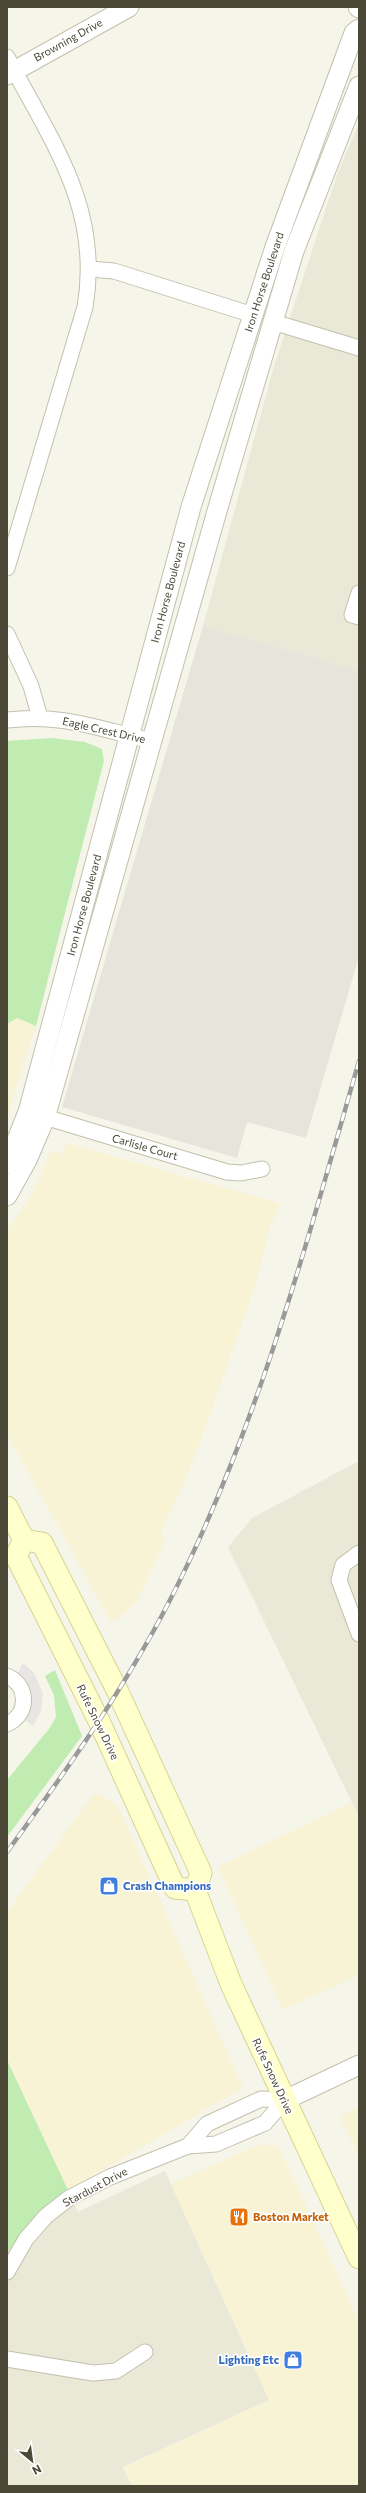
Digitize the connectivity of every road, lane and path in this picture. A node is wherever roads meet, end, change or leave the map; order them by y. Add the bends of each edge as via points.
1 (129, 7) edge
2 (359, 29) edge
3 (9, 67) edge
4 (359, 86) edge
5 (90, 269) junction
6 (253, 315) junction
7 (273, 322) junction
8 (359, 348) edge
9 (7, 568) edge
10 (359, 593) edge
11 (359, 617) edge
12 (7, 634) edge
13 (40, 718) junction
14 (7, 720) edge
15 (129, 736) junction
16 (153, 741) junction
17 (36, 1115) junction
18 (7, 1164) edge
19 (262, 1169) dead end
20 (7, 1196) edge
21 (7, 1507) edge
22 (24, 1540) junction
23 (359, 1553) edge
24 (359, 1634) edge
25 (7, 1676) edge
26 (7, 1724) edge
27 (195, 1890) junction
28 (359, 2065) edge
29 (285, 2100) junction
30 (188, 2146) junction
31 (359, 2258) edge
32 (7, 2272) edge
33 (145, 2352) dead end
34 (7, 2359) edge

1 - 3 street, Browning Drive
2 - 6 street, Iron Horse Boulevard via 354,34 275,247
3 - 5 street via 74,187 85,220
4 - 7 street, Iron Horse Boulevard via 294,251
5 - 6 street via 114,271
5 - 9 street via 85,307
6 - 7 street
6 - 15 street, Iron Horse Boulevard via 191,507
7 - 8 street
7 - 16 street, Iron Horse Boulevard
10 - 11 street via 352,615
12 - 13 street via 31,686
13 - 14 street, Eagle Crest Drive
13 - 15 street, Eagle Crest Drive via 72,720
15 - 16 street, Eagle Crest Drive
15 - 17 street, Iron Horse Boulevard
16 - 17 street, Iron Horse Boulevard
17 - 18 street, Iron Horse Boulevard
17 - 19 street, Carlisle Court via 227,1172 241,1173
17 - 20 street, Iron Horse Boulevard via 27,1160
21 - 22 main road
22 - 27 main road via 42,1542 110,1676 201,1873
22 - 27 main road, Rufe Snow Drive via 16,1556 99,1721 175,1888
23 - 24 street via 343,1565 338,1580
25 - 26 street via 20,1685 24,1699 20,1714
27 - 29 main road, Rufe Snow Drive via 231,1984
28 - 29 street
29 - 30 street, Stardust Drive via 265,2123 216,2144
29 - 30 street, Stardust Drive via 261,2099 207,2124
29 - 31 main road, Rufe Snow Drive
30 - 32 street, Stardust Drive via 110,2177 70,2198 46,2216 31,2234
33 - 34 street via 116,2371 93,2373

